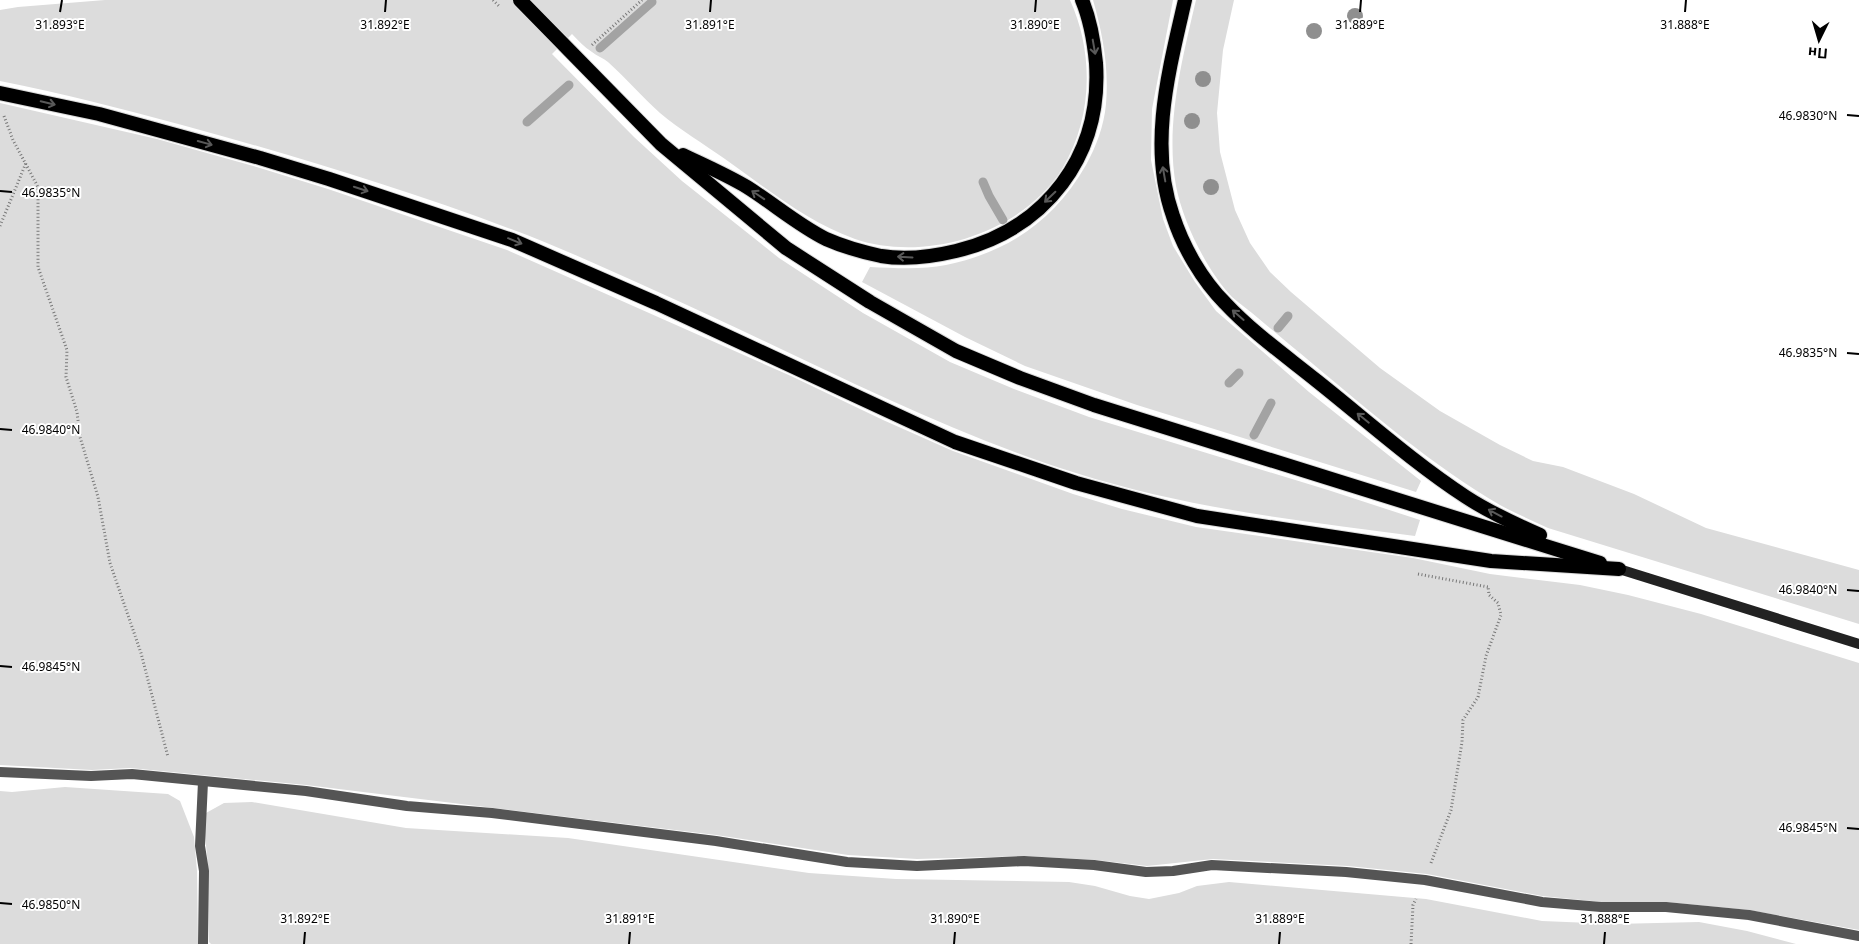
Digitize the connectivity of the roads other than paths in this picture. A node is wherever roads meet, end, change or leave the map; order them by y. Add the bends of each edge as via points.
1 (520, 0) edge
2 (1082, 0) edge
3 (1184, 0) edge
4 (0, 93) edge
5 (660, 144) junction
6 (1619, 569) junction
7 (1859, 644) edge
8 (0, 772) edge
9 (203, 782) junction
10 (1859, 936) edge
11 (203, 944) edge

1 - 5 highway
2 -> 5 highway via 1095,50 1097,75 1096,104 1083,151 1055,193 1038,209 1015,228 970,248 916,258 853,250 826,239 746,187
6 -> 3 highway via 1520,526 1467,498 1279,350 1224,303 1202,275 1172,215 1162,159 1163,111
4 -> 6 highway via 99,114 260,158 512,240 955,442 1076,483 1197,516 1491,561
5 - 6 highway via 786,248 870,302 956,351 1094,405
6 - 7 main road
8 - 9 lane via 92,776 132,774
9 - 10 lane via 573,823 847,862 917,866 1024,860 1146,872 1212,865 1346,872 1425,880 1542,902 1601,907 1666,907 1748,915
9 - 11 lane via 200,846 204,871

